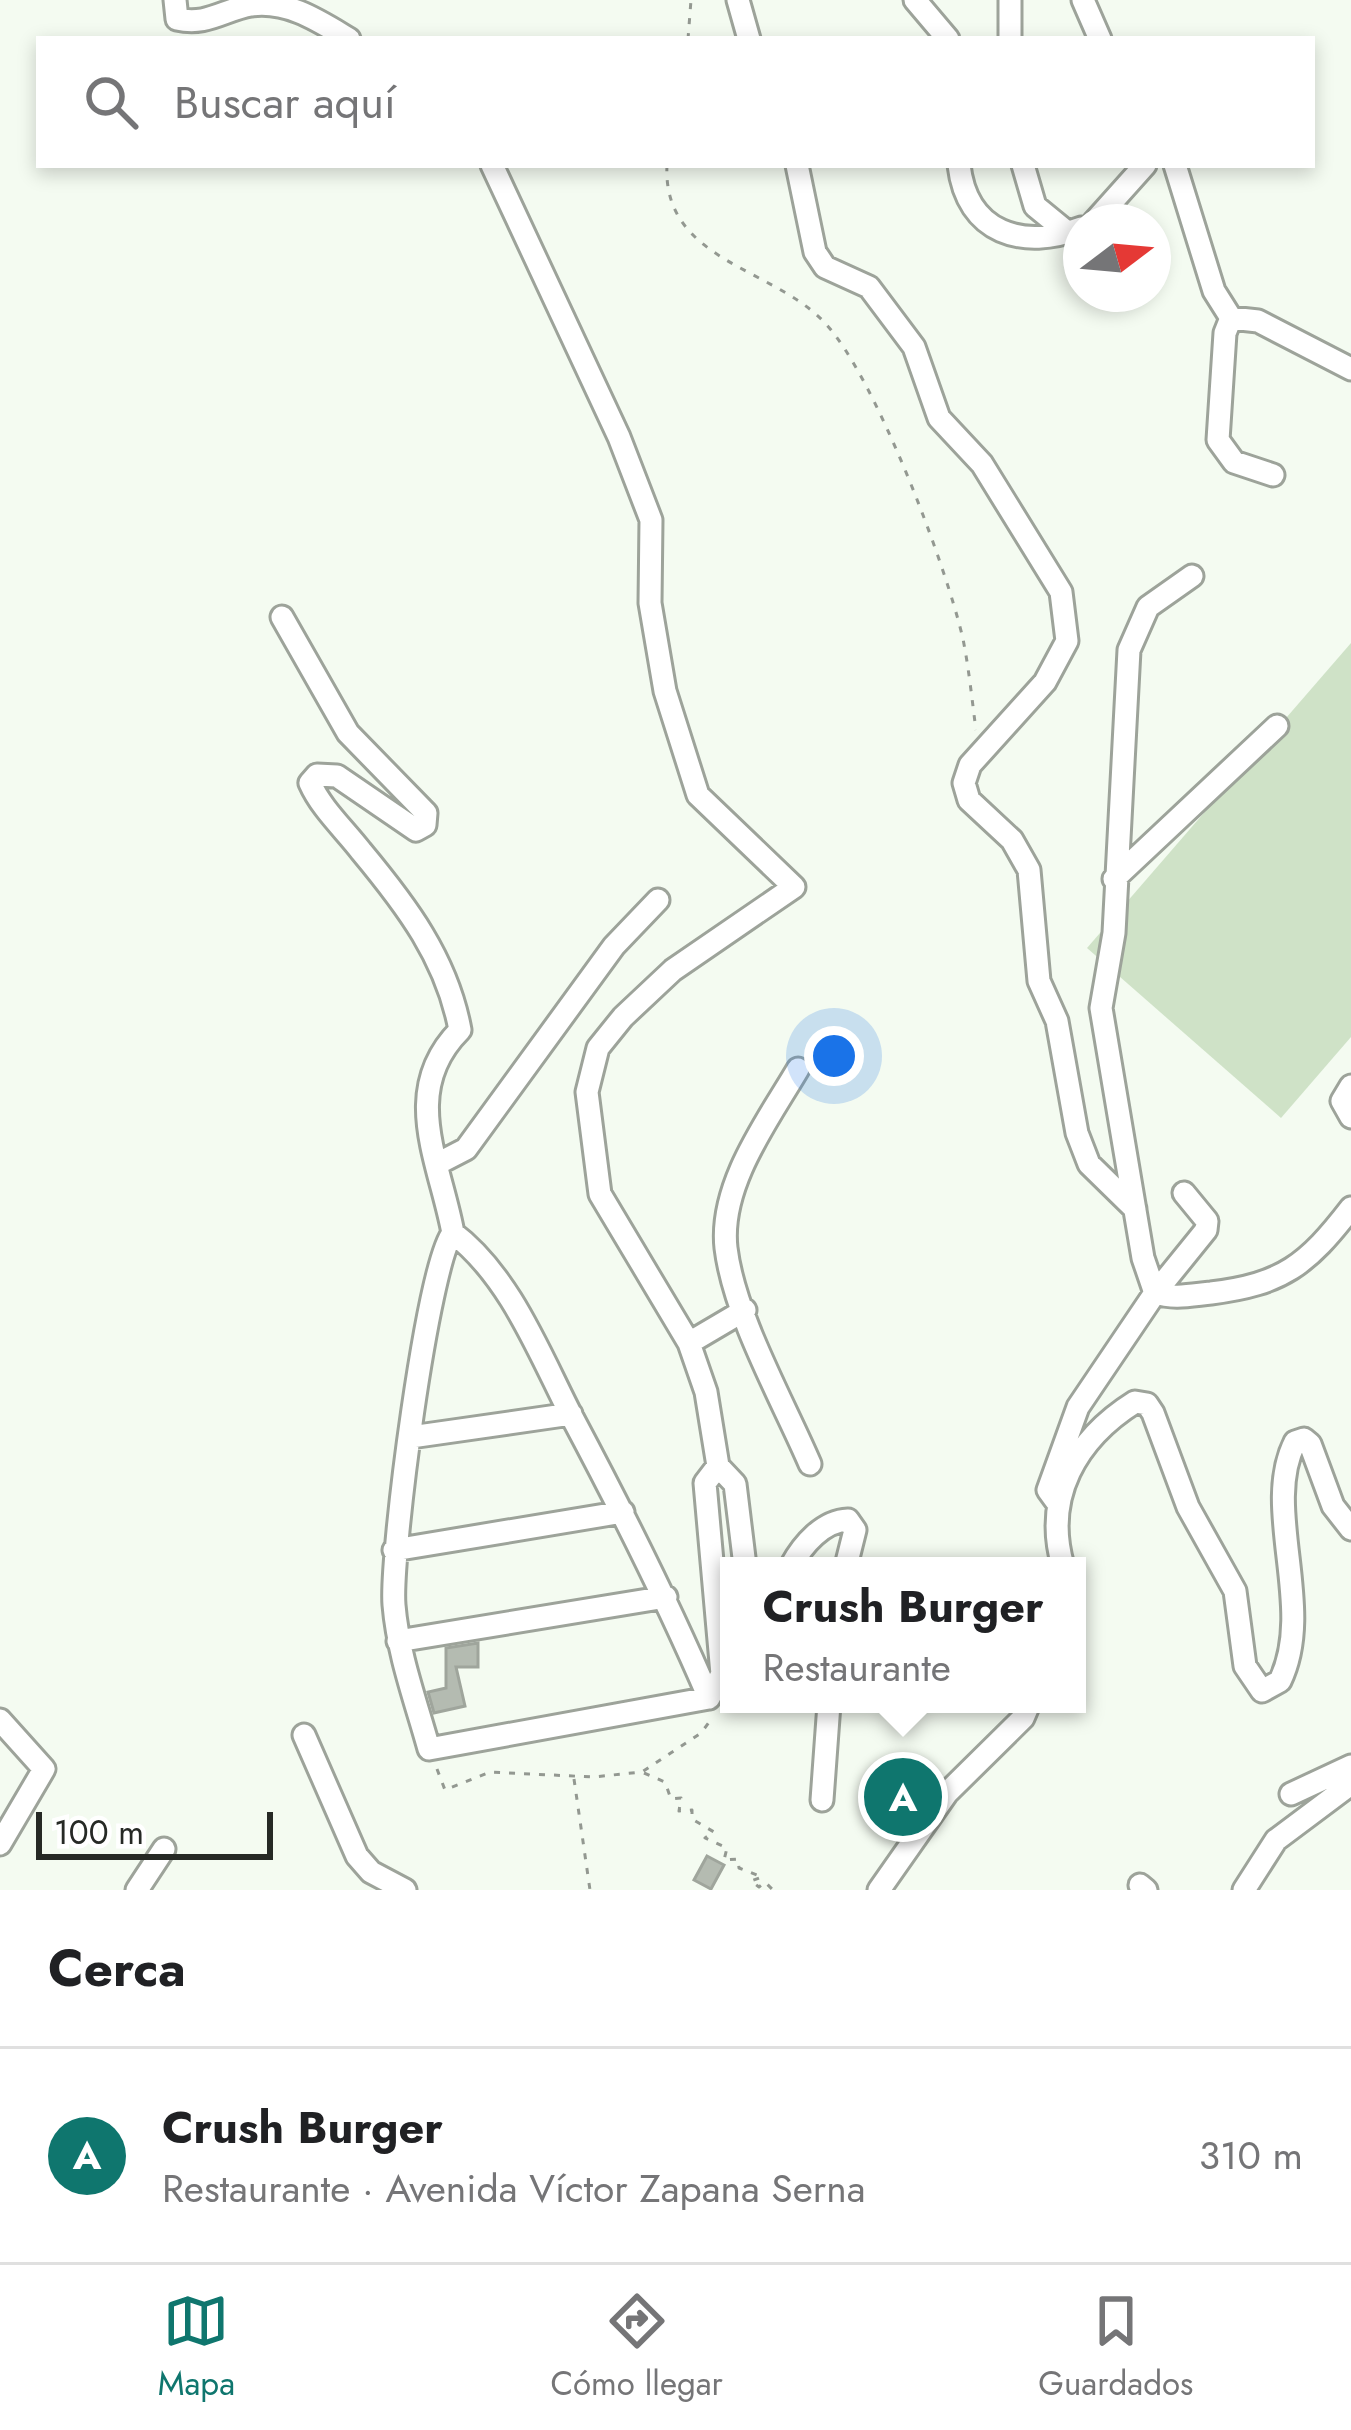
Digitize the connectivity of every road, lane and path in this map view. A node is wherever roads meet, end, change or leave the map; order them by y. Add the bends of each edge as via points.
1 (175, 0) edge
2 (691, 0) edge
3 (738, 0) edge
4 (915, 0) edge
5 (1010, 0) edge
6 (1083, 0) edge
7 (344, 36) edge
8 (688, 36) edge
9 (748, 36) edge
10 (945, 36) edge
11 (1010, 36) edge
12 (1099, 36) edge
13 (493, 168) edge
14 (667, 168) edge
15 (798, 168) edge
16 (959, 168) edge
17 (1024, 168) edge
18 (1142, 168) edge
19 (1175, 168) edge
20 (1110, 204) edge
21 (1063, 224) edge
22 (1063, 234) edge
23 (1232, 318) junction
24 (1351, 369) edge
25 (1273, 475) dead end
26 (1192, 576) dead end
27 (282, 617) dead end
28 (1277, 726) dead end
29 (978, 756) junction
30 (1114, 879) junction
31 (658, 900) dead end
32 (798, 1069) dead end
33 (1351, 1086) edge
34 (1351, 1118) edge
35 (437, 1164) junction
36 (1184, 1193) dead end
37 (1351, 1208) edge
38 (1135, 1209) junction
39 (453, 1233) junction
40 (1154, 1293) junction
41 (745, 1310) junction
42 (689, 1343) junction
43 (571, 1414) junction
44 (411, 1437) junction
45 (809, 1464) dead end
46 (718, 1466) junction
47 (1056, 1501) junction
48 (623, 1512) junction
49 (1351, 1529) edge
50 (394, 1550) junction
51 (744, 1557) edge
52 (798, 1557) edge
53 (848, 1557) edge
54 (1060, 1557) edge
55 (666, 1597) junction
56 (398, 1641) junction
57 (720, 1652) edge
58 (720, 1678) edge
59 (709, 1698) junction
60 (828, 1713) edge
61 (1025, 1713) edge
62 (0, 1720) edge
63 (304, 1735) dead end
64 (429, 1749) junction
65 (1351, 1766) edge
66 (642, 1772) junction
67 (574, 1777) junction
68 (1351, 1784) edge
69 (1291, 1794) dead end
70 (822, 1800) dead end
71 (0, 1844) edge
72 (164, 1849) dead end
73 (137, 1890) edge
74 (405, 1890) edge
75 (590, 1890) edge
76 (773, 1890) edge
77 (879, 1890) edge
78 (1244, 1890) edge

1 - 7 street via 177,19 197,24 277,4
2 - 8 path
3 - 9 street
4 - 10 street
5 - 11 street
6 - 12 street
13 - 42 street via 651,520 650,603 664,691 698,795 794,887 674,970 623,1017 598,1048 587,1092 599,1195
14 - 29 path via 666,190 683,224 720,261 824,322 871,390 962,637
15 - 29 street via 825,267 869,287 914,347 939,418 982,464 1060,592 1067,640 1045,682
16 - 22 street via 986,223 1035,241
17 - 21 street via 1035,206
18 - 20 street
19 - 23 street via 1214,291
23 - 24 street via 1258,321
23 - 25 street via 1218,440 1234,462
26 - 30 street via 1148,607 1129,650
27 - 35 street via 348,733 426,813 416,830 338,776 317,775 310,783 436,953 449,989 460,1030 433,1069 423,1112
28 - 30 street
29 - 38 street via 964,783 969,800 1012,840 1029,870 1039,981 1057,1021 1077,1133 1089,1164
30 - 38 street via 1102,1008
31 - 35 street via 614,946 466,1148
32 - 41 street via 747,1156 727,1228
33 - 34 street via 1342,1101
35 - 39 street
36 - 40 street via 1206,1230
37 - 40 street via 1291,1274 1249,1288
38 - 40 street
39 - 43 street via 490,1268
39 - 44 street via 442,1246
40 - 47 street via 1078,1406 1048,1490
41 - 42 street
41 - 45 street
42 - 46 street
43 - 44 street
43 - 48 street
44 - 50 street
46 - 51 street via 734,1484
46 - 57 street via 705,1483
47 - 49 street via 1094,1435 1135,1402 1147,1404 1188,1507 1235,1591 1245,1666 1262,1691 1275,1688 1287,1668 1295,1599 1285,1492 1295,1442 1310,1444 1333,1506
47 - 54 street
48 - 50 street
48 - 55 street
50 - 56 street
52 - 53 street via 840,1519 855,1530
55 - 56 street
55 - 59 street
56 - 64 street
58 - 59 street
59 - 64 street
59 - 66 path via 713,1718 701,1733
60 - 70 street
61 - 77 street via 947,1792
62 - 71 street via 44,1769
63 - 74 street via 357,1856
64 - 67 path via 445,1790 490,1772
65 - 69 street
66 - 67 path
66 - 76 path via 664,1782 671,1799 681,1798 679,1811 692,1810 692,1819 713,1832 704,1838 727,1848 724,1860 737,1859 739,1868 762,1877 751,1881
67 - 75 path
68 - 78 street via 1276,1840
72 - 73 street

